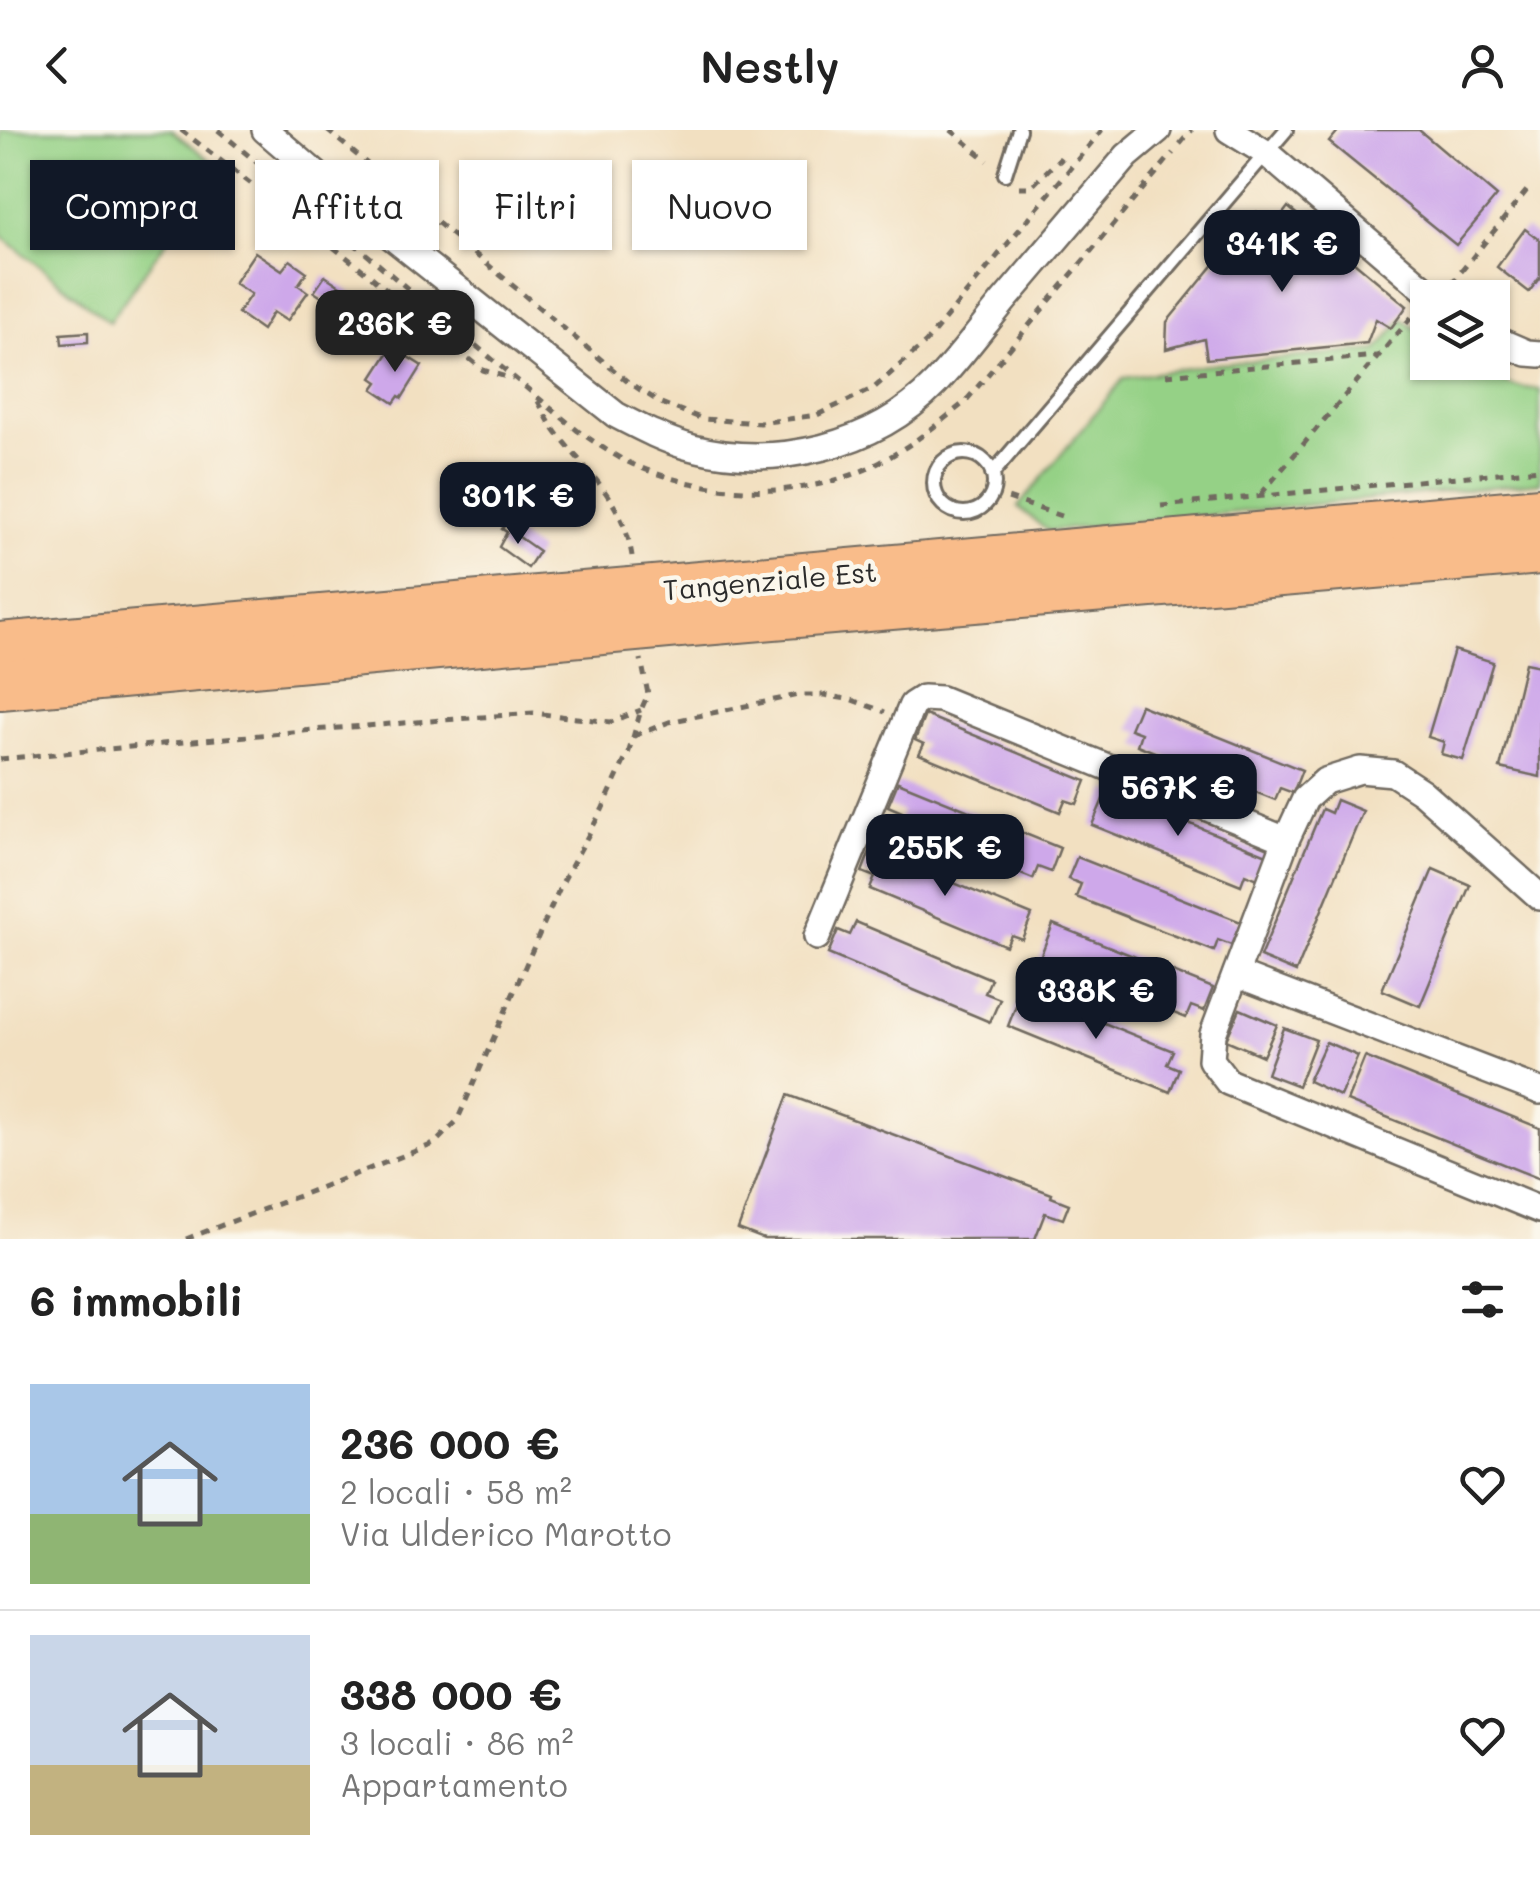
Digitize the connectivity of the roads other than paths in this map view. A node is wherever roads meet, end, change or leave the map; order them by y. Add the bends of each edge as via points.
1 (265, 130) edge
2 (1019, 130) edge
3 (1138, 130) edge
4 (1158, 130) edge
5 (1230, 130) edge
6 (1248, 130) edge
7 (1286, 130) edge
8 (1266, 153) junction
9 (1127, 156) junction
10 (1005, 174) dead end
11 (1413, 280) edge
12 (1510, 346) edge
13 (1540, 354) edge
14 (992, 474) junction
15 (1540, 512) edge
16 (1540, 550) edge
17 (678, 606) junction
18 (559, 616) junction
19 (0, 647) edge
20 (0, 685) edge
21 (1286, 840) junction
22 (1540, 897) edge
23 (817, 938) dead end
24 (1236, 974) junction
25 (1540, 1091) edge
26 (1540, 1210) edge

1 - 9 street via 616,415 694,448 750,456 841,444 888,422 933,387
2 - 10 lane
3 - 9 street
4 - 9 street
5 - 8 street
6 - 8 street
7 - 8 lane
8 - 11 street
8 - 14 lane
12 - 13 street
14 - 14 lane via 993,493 972,512 962,514 937,497 934,477 954,455 973,454
15 - 17 highway, Tangenziale Est
16 - 17 highway, Tangenziale Est
17 - 18 highway, Tangenziale Est, bridge
18 - 19 highway, Tangenziale Est
18 - 20 highway, Tangenziale Est
21 - 22 street via 1305,799 1325,781 1360,770 1393,774
21 - 23 street via 941,699 924,698 912,705
21 - 24 street
24 - 25 street
24 - 26 street via 1213,1034 1211,1060 1228,1082

